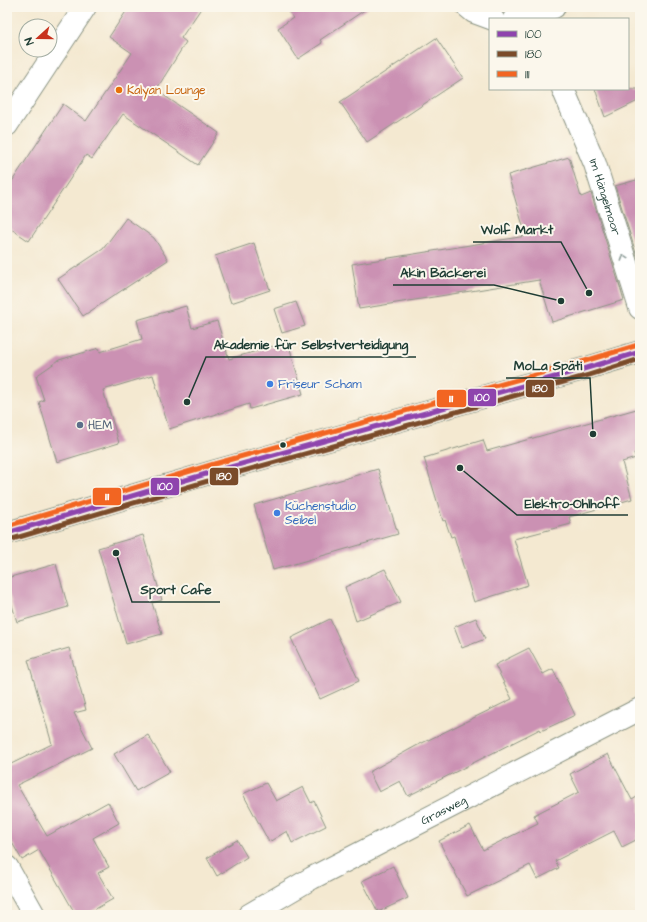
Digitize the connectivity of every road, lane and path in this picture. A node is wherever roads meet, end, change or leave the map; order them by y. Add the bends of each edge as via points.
1 (85, 7) edge
2 (468, 7) edge
3 (554, 7) edge
4 (490, 18) edge
5 (526, 18) edge
6 (563, 90) edge
7 (7, 125) edge
8 (640, 308) edge
9 (640, 352) edge
10 (7, 533) edge
11 (640, 709) edge
12 (7, 868) edge
13 (34, 915) edge
14 (248, 915) edge

1 - 7 street
2 - 4 street
3 - 5 street
8 -> 6 street, Im Hängelmoor via 594,164
9 - 10 street via 216,471
11 - 14 street, Grasweg via 312,878
12 - 13 street

